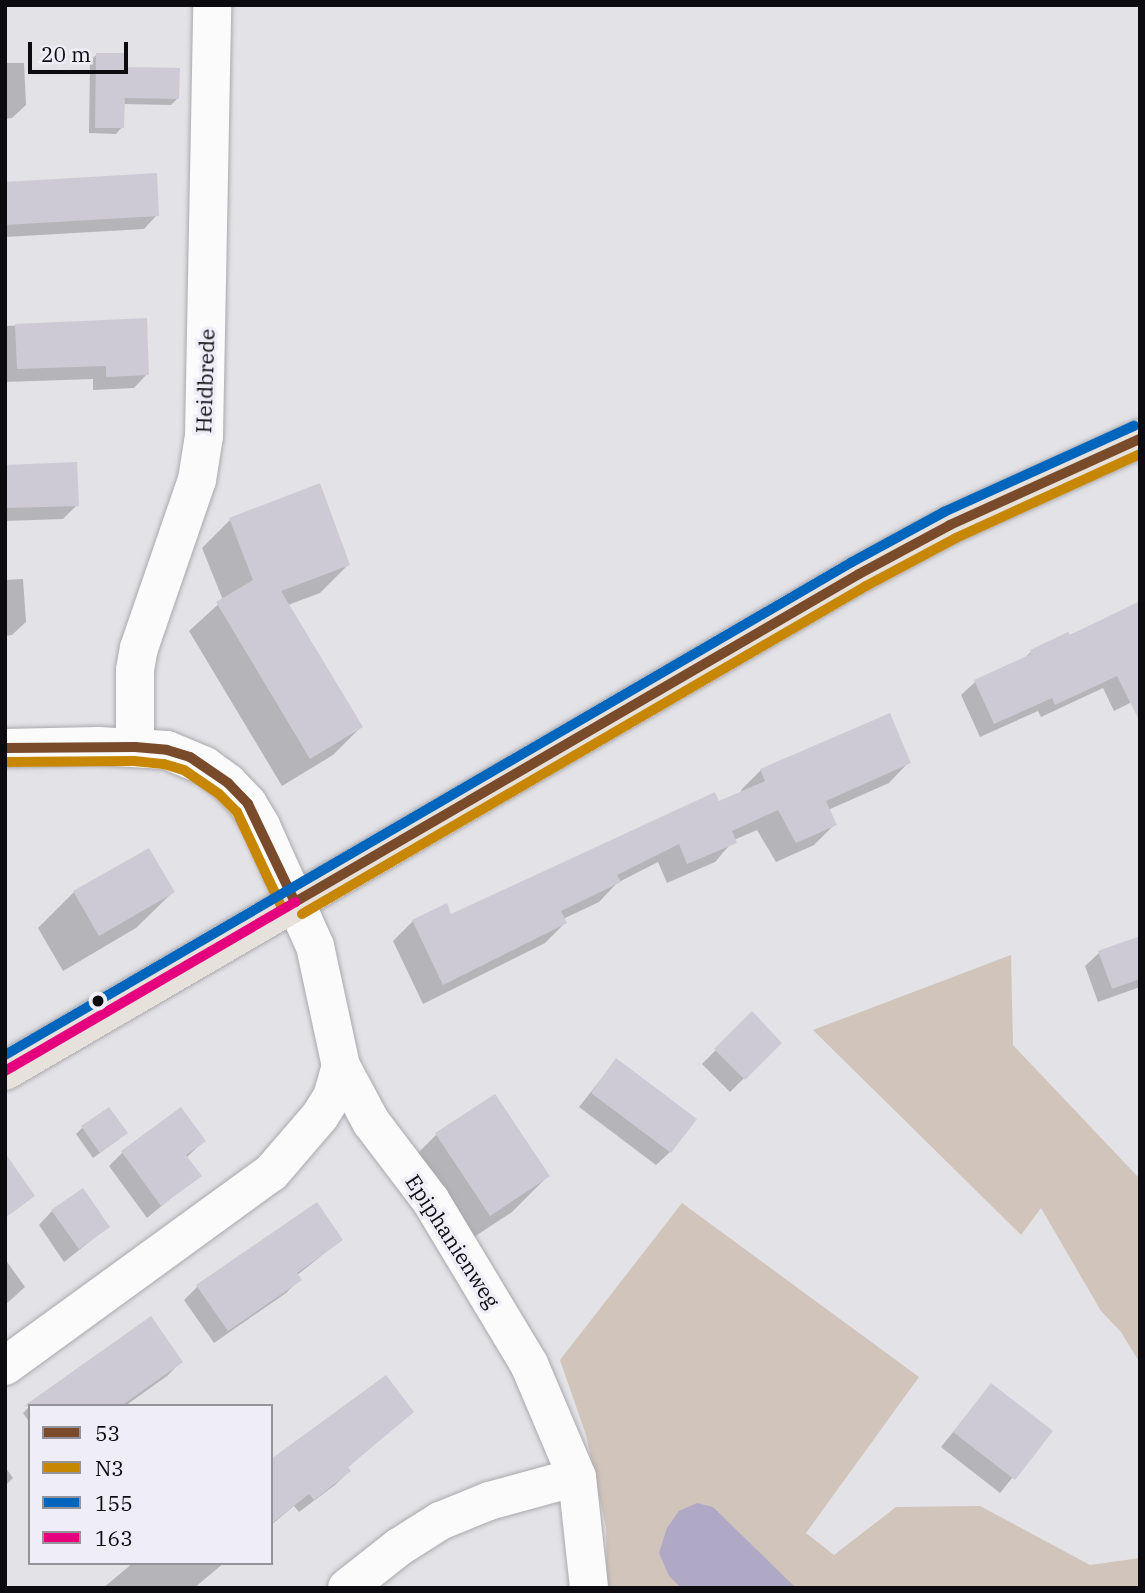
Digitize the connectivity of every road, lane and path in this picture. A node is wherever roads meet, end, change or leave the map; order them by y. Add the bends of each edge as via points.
1 (212, 5) edge
2 (1140, 439) edge
3 (135, 747) junction
4 (5, 748) edge
5 (295, 902) junction
6 (341, 1066) junction
7 (5, 1071) edge
8 (5, 1366) edge
9 (577, 1477) junction
10 (347, 1588) edge
11 (589, 1588) edge

1 - 3 street, Heidbrede via 204,436 197,480 139,648
2 - 5 main road via 950,525 871,568
3 - 4 street, Epiphanienweg
3 - 5 street, Epiphanienweg via 190,757 228,783 261,826
5 - 6 street, Epiphanienweg via 322,971
5 - 7 main road
6 - 8 street via 332,1097 320,1116 271,1173
6 - 9 street, Epiphanienweg via 371,1122 431,1201 523,1352
9 - 10 street via 489,1501 440,1521
9 - 11 street, Epiphanienweg

